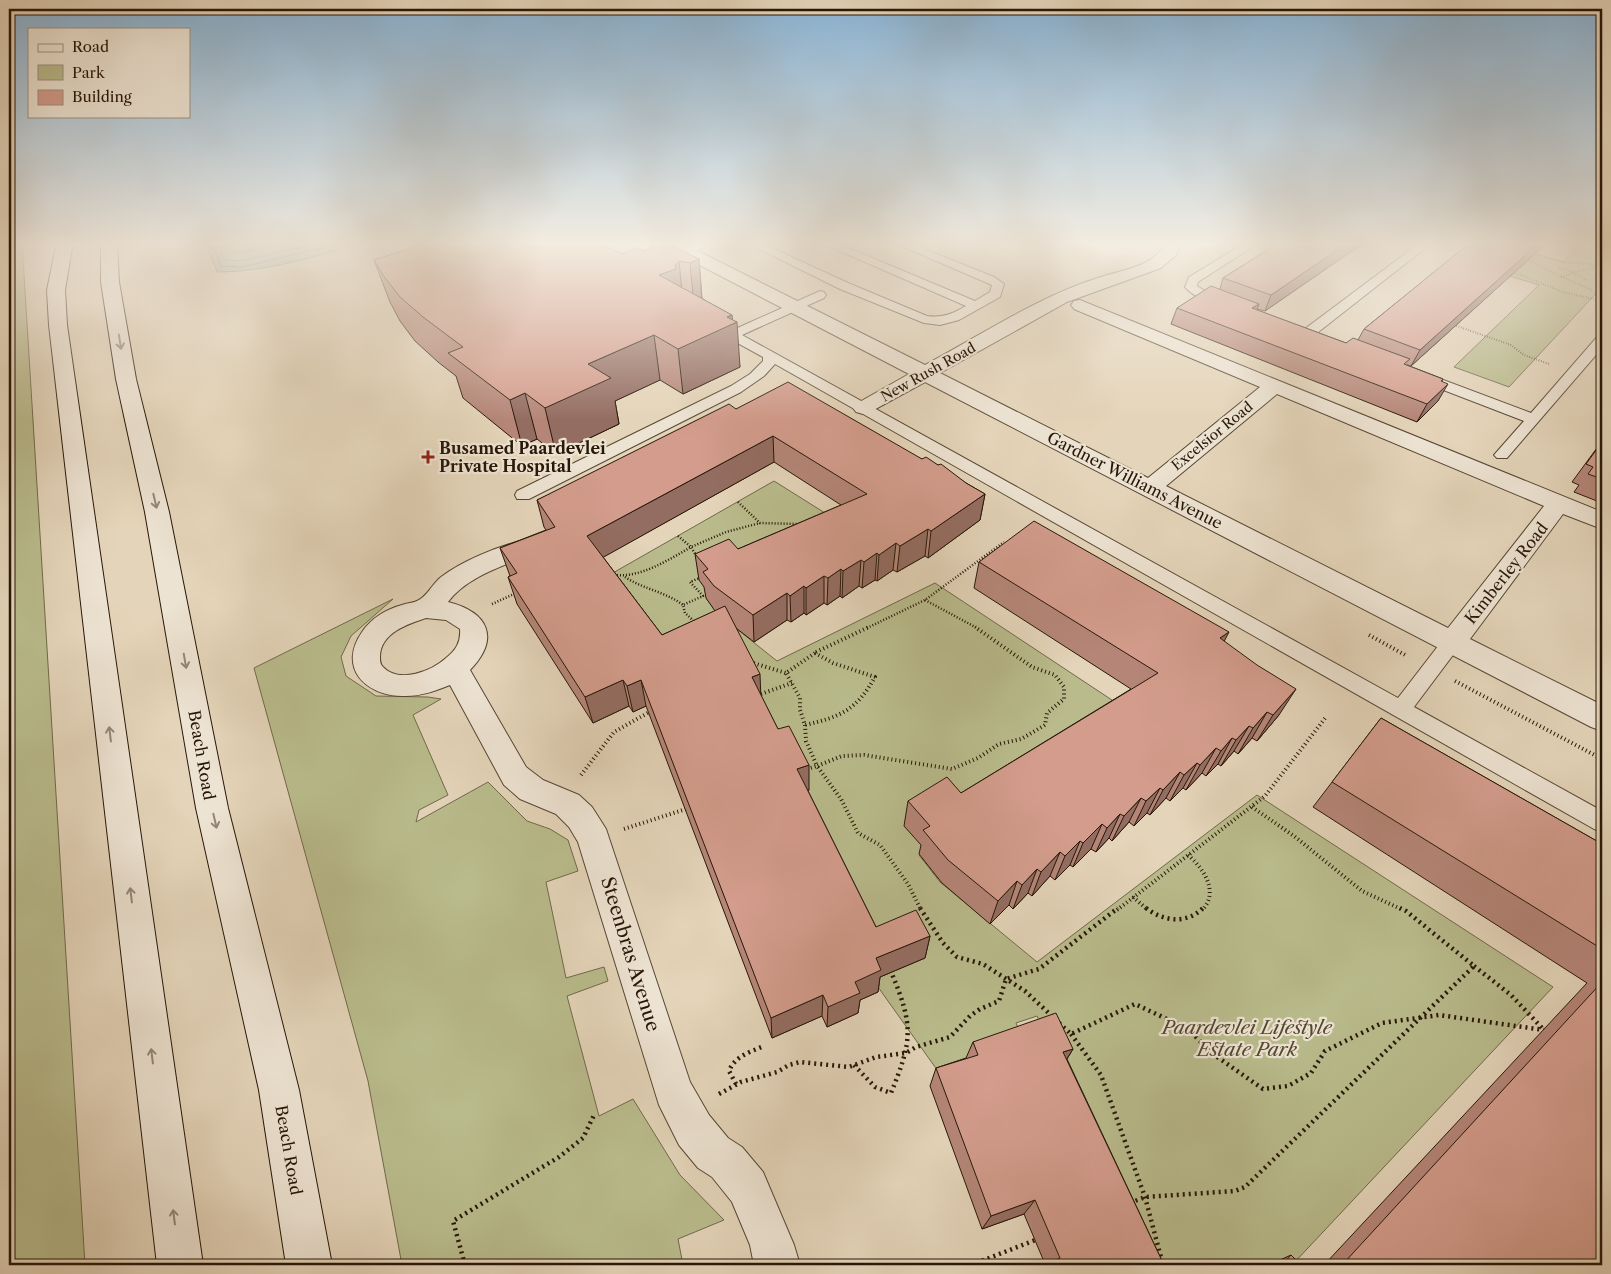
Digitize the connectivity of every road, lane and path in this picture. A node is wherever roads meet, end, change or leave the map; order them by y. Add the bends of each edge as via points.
1 (57, 301) edge
2 (113, 301) edge
3 (782, 301) edge
4 (806, 301) edge
5 (883, 301) edge
6 (966, 301) edge
7 (984, 301) edge
8 (1055, 301) edge
9 (1221, 301) edge
10 (1345, 301) edge
11 (1080, 305) dead end
12 (977, 306) junction
13 (794, 307) junction
14 (1236, 307) edge
15 (702, 317) edge
16 (1450, 324) edge
17 (1303, 332) joint
18 (732, 335) junction
19 (1602, 340) edge
20 (1326, 341) edge
21 (769, 355) junction
22 (1574, 372) junction
23 (925, 374) junction
24 (1416, 375) edge
25 (1275, 385) junction
26 (864, 408) junction
27 (1533, 419) junction
28 (1502, 455) dead end
29 (1150, 488) junction
30 (523, 495) dead end
31 (738, 502) dead end
32 (1559, 503) junction
33 (1602, 521) edge
34 (760, 523) junction
35 (801, 524) edge
36 (678, 536) dead end
37 (1004, 542) edge
38 (691, 547) junction
39 (520, 549) edge
40 (698, 558) edge
41 (608, 573) edge
42 (708, 575) edge
43 (624, 577) junction
44 (518, 591) edge
45 (925, 600) junction
46 (683, 605) junction
47 (426, 609) junction
48 (464, 617) junction
49 (699, 627) edge
50 (1452, 642) junction
51 (815, 653) junction
52 (743, 660) edge
53 (455, 668) junction
54 (786, 673) junction
55 (792, 683) junction
56 (761, 694) edge
57 (657, 708) edge
58 (1401, 710) junction
59 (1326, 717) dead end
60 (1602, 719) edge
61 (804, 725) junction
62 (817, 766) junction
63 (800, 771) edge
64 (562, 801) junction
65 (694, 806) edge
66 (1252, 807) junction
67 (1602, 822) edge
68 (594, 839) junction
69 (1188, 855) junction
70 (1133, 897) junction
71 (920, 908) junction
72 (912, 913) edge
73 (1474, 966) junction
74 (892, 974) edge
75 (1006, 979) junction
76 (1419, 1018) junction
77 (1071, 1034) junction
78 (764, 1046) dead end
79 (906, 1053) junction
80 (854, 1065) junction
81 (736, 1084) junction
82 (595, 1113) dead end
83 (686, 1118) junction
84 (1145, 1197) junction
85 (1126, 1204) edge
86 (1044, 1237) edge
87 (180, 1265) edge
88 (309, 1265) edge
89 (465, 1265) edge
90 (777, 1265) edge
91 (971, 1265) edge
92 (1163, 1265) edge

87 -> 1 street
2 -> 88 street, Beach Road via 126,379 157,512 212,808 279,1090
3 - 13 street, Gardner Williams Avenue
4 - 13 lane
5 - 12 lane via 940,321
6 - 12 lane
7 - 12 lane
8 - 23 street, New Rush Road
9 - 14 lane
10 - 17 lane
11 - 25 street
13 - 18 lane
13 - 23 street, Gardner Williams Avenue
15 - 18 lane
16 - 22 path
17 - 20 lane
18 - 21 lane
19 - 22 lane
21 - 26 lane
21 - 30 lane via 766,367 753,379
22 - 27 lane
23 - 26 street, New Rush Road
23 - 29 street, Gardner Williams Avenue
24 - 27 lane
25 - 29 street, Excelsior Road
25 - 32 street
26 - 58 lane
27 - 28 lane
29 - 50 street, Gardner Williams Avenue
31 - 34 path
32 - 33 street
32 - 50 street, Kimberley Road
34 - 35 path
34 - 38 path via 726,532
36 - 38 path
37 - 45 path
38 - 40 path
38 - 43 path via 669,560
39 - 47 street via 451,582
41 - 43 path
42 - 46 path via 690,582 703,596
43 - 46 path via 632,583 674,597
44 - 48 path
45 - 51 path
45 - 62 path via 982,630 1032,667 1055,675 1064,687 1064,699 1047,713 1045,725 952,769 864,754 842,756
46 - 49 path via 685,613
47 - 48 street via 440,608
47 - 53 street via 409,612 379,630 369,642 366,666 373,676 402,686 420,684
48 - 53 street via 474,635 466,657
50 - 58 lane
50 - 60 street, Gardner Williams Avenue
51 - 54 path
51 - 61 path via 833,663 875,677 868,693 852,710 836,718
52 - 54 path
53 - 64 street, Steenbras Avenue via 514,776 523,786
54 - 55 path
55 - 56 path
55 - 61 path via 800,698
57 - 64 path via 614,732
58 - 67 lane
59 - 66 path via 1266,796
61 - 62 path via 806,741
62 - 63 path
62 - 71 path via 841,799 858,832 880,845 908,884
64 - 68 street, Steenbras Avenue via 586,822
65 - 68 path
66 - 69 path
66 - 73 path via 1362,891 1406,911
68 - 83 street, Steenbras Avenue via 674,1091
69 - 70 path
69 - 70 path via 1208,880 1208,904 1201,913 1190,919 1161,917
70 - 75 path via 1039,969
71 - 72 path
71 - 75 path via 957,957 983,964
73 - 76 path
73 - 76 path via 1509,992 1544,1030 1439,1015
74 - 79 path via 904,1001
75 - 77 path via 1025,991
75 - 79 path via 999,1001 970,1016 950,1037
76 - 77 path via 1382,1023 1325,1051 1311,1073 1288,1086 1263,1090 1213,1054 1188,1028 1134,1004
76 - 84 path via 1245,1187
77 - 84 path via 1101,1075
78 - 81 path via 736,1059 731,1065 729,1071
79 - 80 path via 890,1054
79 - 80 path via 891,1093 875,1087
80 - 81 path via 800,1062
81 - 83 path
82 - 89 path via 583,1138 559,1157 453,1221
83 - 90 street, Steenbras Avenue via 713,1153 727,1162 748,1187
84 - 85 path
84 - 92 path
86 - 91 path

